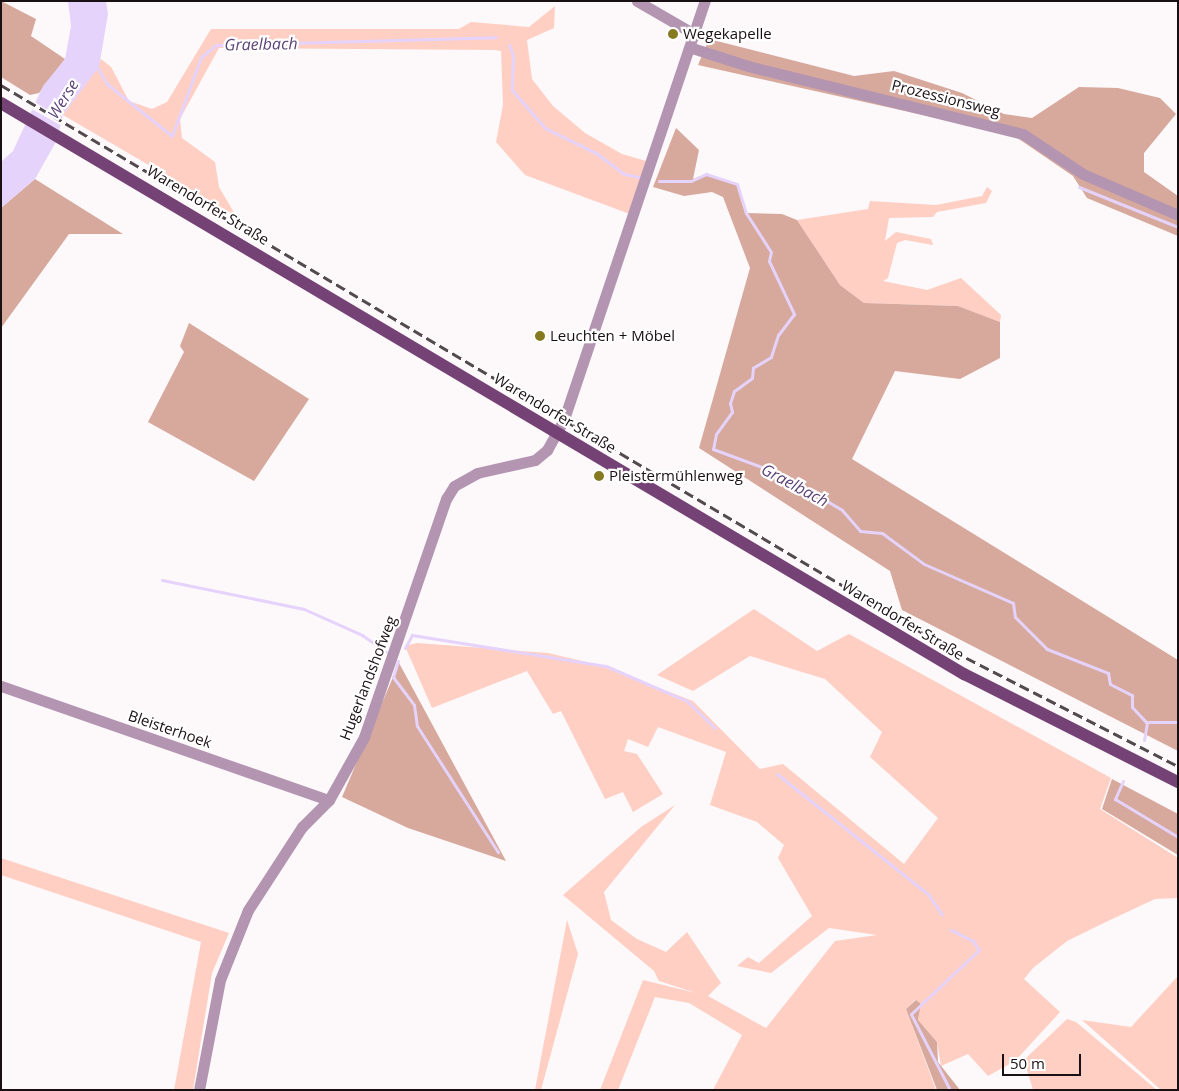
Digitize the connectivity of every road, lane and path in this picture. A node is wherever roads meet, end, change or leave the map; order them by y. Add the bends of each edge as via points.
1 (637, 1) edge
2 (705, 1) edge
3 (696, 35) junction
4 (692, 48) junction
5 (1, 103) edge
6 (1178, 215) edge
7 (557, 433) junction
8 (1, 686) edge
9 (1178, 782) edge
10 (328, 800) junction
11 (199, 1090) edge

1 - 3 street
2 - 3 street
3 - 4 street
4 - 6 street, Prozessionsweg via 748,66 1023,134 1083,174
4 - 7 street
5 - 7 main road, Warendorfer Straße
7 - 9 main road, Warendorfer Straße via 980,683
7 - 10 street, Hugerlandshofweg via 535,460 477,473 459,483 446,499 368,728
8 - 10 street, Bleisterhoek
10 - 11 street, Hugerlandshofweg via 302,827 248,910 220,980

